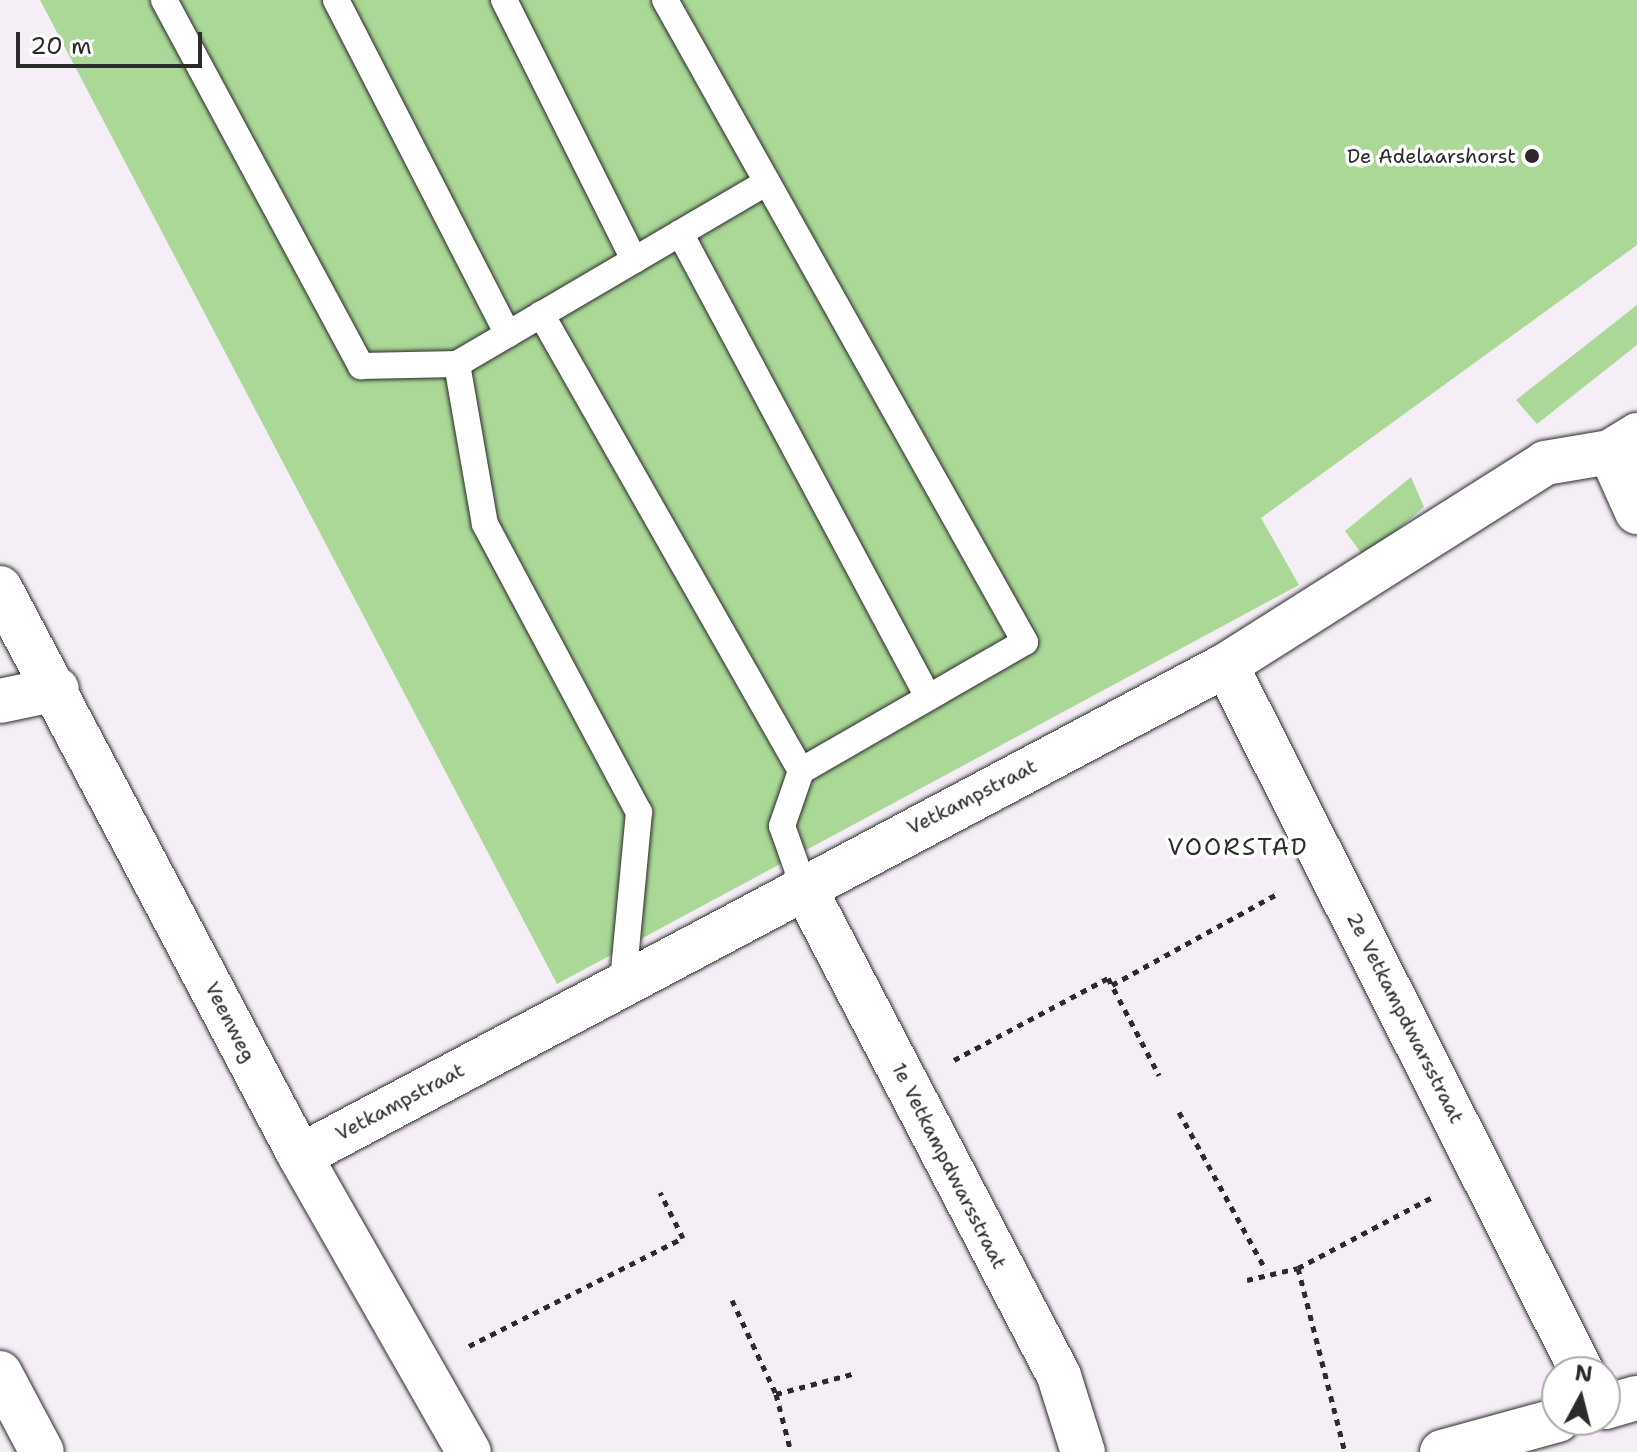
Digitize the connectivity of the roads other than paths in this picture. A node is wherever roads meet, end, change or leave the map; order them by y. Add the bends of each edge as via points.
1 (164, 0) edge
2 (336, 0) edge
3 (504, 0) edge
4 (665, 0) edge
5 (766, 183) junction
6 (680, 233) junction
7 (634, 260) junction
8 (541, 314) junction
9 (508, 334) junction
10 (457, 364) junction
11 (1623, 443) edge
12 (1637, 512) edge
13 (0, 588) edge
14 (1226, 665) junction
15 (57, 689) junction
16 (928, 697) junction
17 (0, 701) edge
18 (801, 771) junction
19 (803, 885) junction
20 (623, 981) junction
21 (300, 1156) junction
22 (1574, 1356) edge
23 (0, 1373) edge
24 (1541, 1426) edge
25 (1469, 1449) edge
26 (42, 1452) edge
27 (469, 1452) edge
28 (1083, 1452) edge

1 - 10 lane via 361,366
2 - 9 lane
3 - 7 lane
4 - 5 lane
5 - 6 lane
5 - 16 lane via 1025,642
6 - 7 lane
6 - 16 lane
7 - 8 lane
8 - 9 lane
8 - 18 lane
9 - 10 lane
10 - 20 lane via 485,524 639,812
11 - 12 street
11 - 14 street, Vetkampstraat via 1545,463
13 - 15 street, Veenweg
14 - 19 street, Vetkampstraat
14 - 22 street, 2e Vetkampdwarsstraat
15 - 17 street
15 - 21 street, Veenweg
16 - 18 lane
18 - 19 lane via 782,826
19 - 20 street, Vetkampstraat
19 - 28 street, 1e Vetkampdwarsstraat via 1059,1376
20 - 21 street, Vetkampstraat
21 - 27 street, Veenweg
23 - 26 street
24 - 25 street

